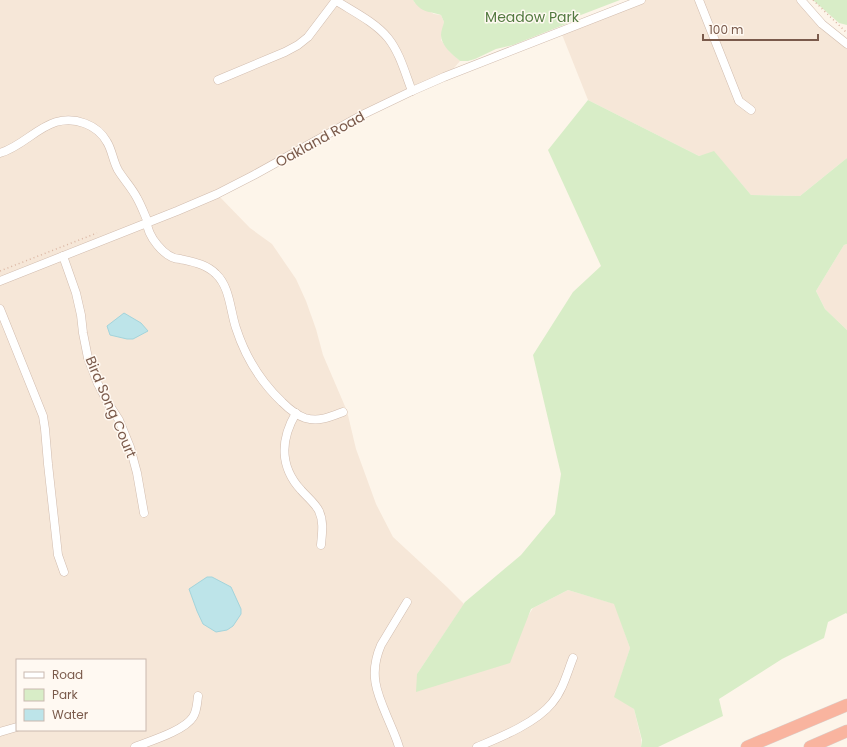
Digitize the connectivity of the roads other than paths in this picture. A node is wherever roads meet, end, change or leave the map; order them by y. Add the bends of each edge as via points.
1 (336, 0) edge
2 (641, 0) edge
3 (699, 0) edge
4 (801, 0) edge
5 (847, 44) edge
6 (218, 80) dead end
7 (412, 91) junction
8 (751, 110) dead end
9 (0, 153) edge
10 (146, 223) junction
11 (63, 256) junction
12 (0, 281) edge
13 (0, 309) edge
14 (344, 412) dead end
15 (296, 413) junction
16 (144, 513) dead end
17 (321, 545) dead end
18 (64, 572) dead end
19 (407, 602) dead end
20 (573, 658) dead end
21 (198, 696) dead end
22 (847, 704) edge
23 (16, 727) edge
24 (847, 731) edge
25 (0, 732) edge
26 (135, 747) edge
27 (398, 747) edge
28 (477, 747) edge
29 (747, 747) edge
30 (810, 747) edge

1 - 6 street via 298,46
1 - 7 street via 388,37 398,54
2 - 7 street, Oakland Road
3 - 8 street via 739,101
4 - 5 street via 822,24
7 - 10 street, Oakland Road via 364,114 217,194
9 - 10 street via 56,122 79,121 90,125 100,132 107,142 117,168 137,198
10 - 11 street, Oakland Road
10 - 15 street via 155,244 162,250 178,259 207,267 217,274 228,294 245,352 271,390
11 - 12 street, Oakland Road
11 - 16 street, Bird Song Court via 76,293 88,358 98,384 119,420 130,447
13 - 18 street via 43,416 58,555
14 - 15 street via 323,419 304,417
15 - 17 street via 287,431 284,457 293,481 319,510 323,526
19 - 27 street via 381,644 374,667 376,691
20 - 28 street via 562,688 552,704 526,724
21 - 26 street via 197,708 188,722 173,732
22 - 29 highway
23 - 25 street
24 - 30 highway

